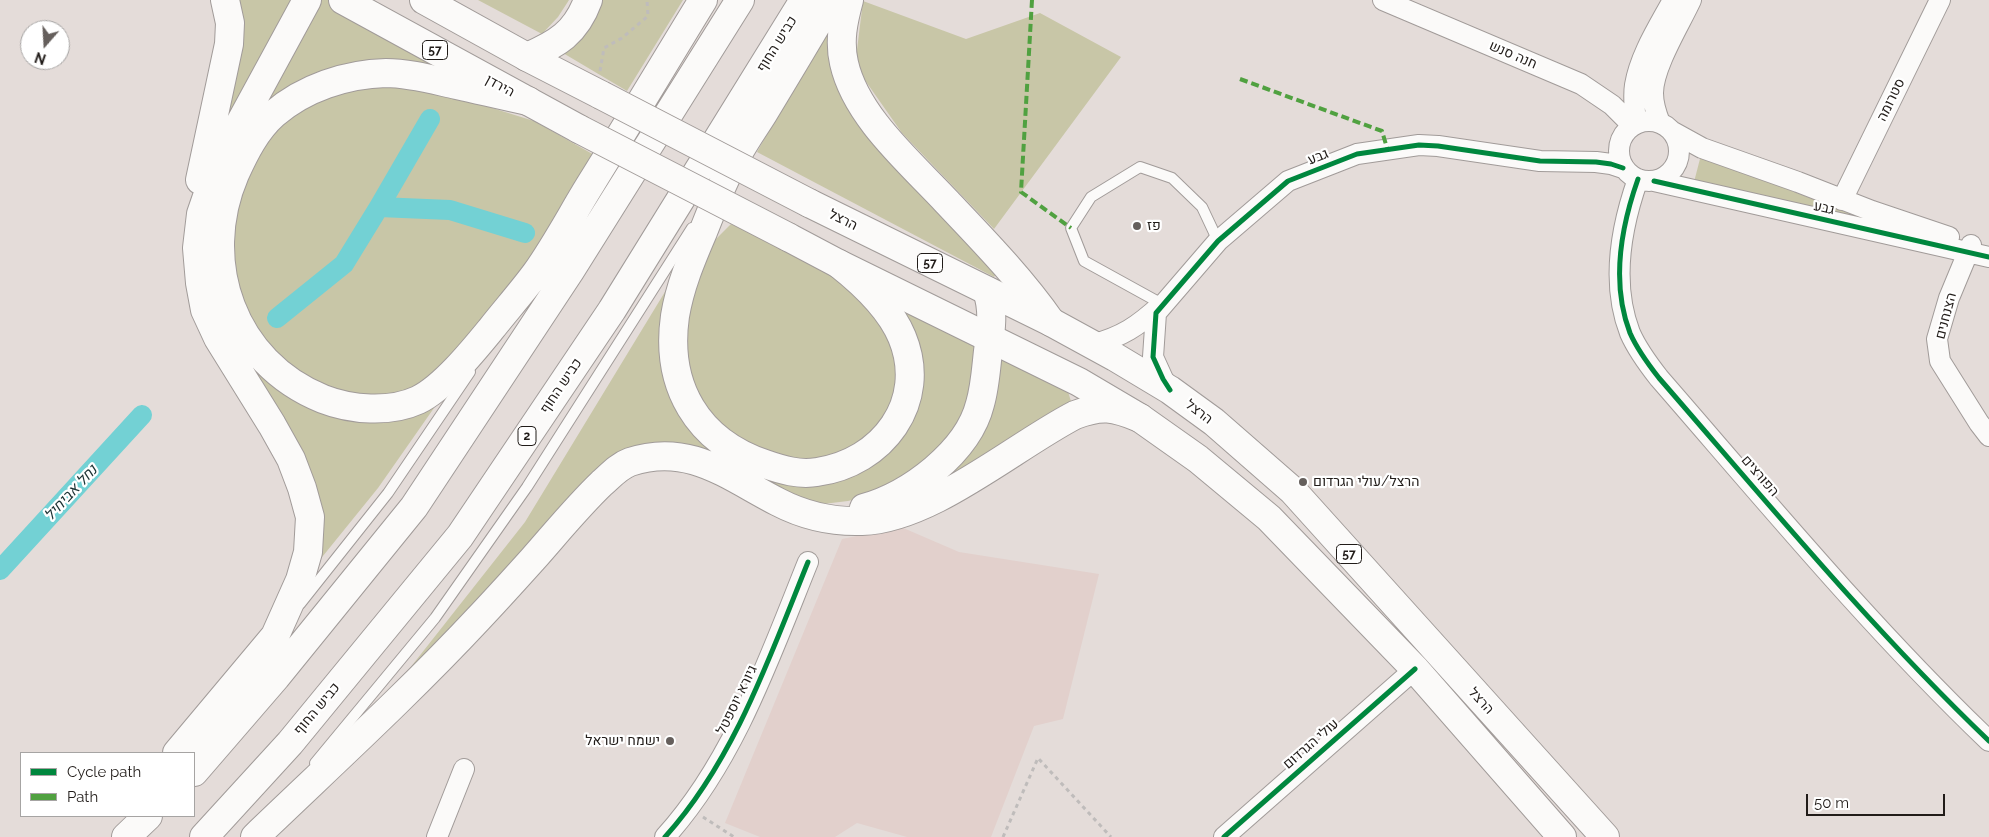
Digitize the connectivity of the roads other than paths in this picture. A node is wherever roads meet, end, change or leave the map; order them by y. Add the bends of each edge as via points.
1 (225, 0) edge
2 (307, 0) edge
3 (343, 0) edge
4 (424, 0) edge
5 (588, 0) edge
6 (703, 0) edge
7 (740, 0) edge
8 (804, 0) edge
9 (831, 0) edge
10 (849, 0) edge
11 (1383, 0) edge
12 (1673, 0) edge
13 (1692, 0) edge
14 (1940, 0) edge
15 (527, 57) junction
16 (528, 101) junction
17 (1633, 125) junction
18 (1666, 128) junction
19 (729, 170) junction
20 (658, 171) joint
21 (1638, 176) junction
22 (1842, 200) junction
23 (1218, 241) junction
24 (1976, 250) edge
25 (1989, 257) edge
26 (839, 264) junction
27 (537, 271) junction
28 (200, 283) junction
29 (987, 291) junction
30 (1162, 304) junction
31 (1051, 322) junction
32 (990, 337) junction
33 (1091, 345) junction
34 (1170, 390) junction
35 (1140, 418) junction
36 (1989, 436) edge
37 (799, 512) junction
38 (808, 562) dead end
39 (275, 636) junction
40 (1414, 669) junction
41 (1989, 741) edge
42 (178, 752) edge
43 (464, 769) dead end
44 (195, 771) edge
45 (147, 817) edge
46 (131, 829) edge
47 (204, 837) edge
48 (254, 837) edge
49 (437, 837) edge
50 (665, 837) edge
51 (1224, 837) edge
52 (1562, 837) edge
53 (1605, 837) edge

1 - 28 highway via 230,23 229,44 194,211 192,239
2 - 28 highway via 232,138 212,182 201,214 198,240
3 - 16 highway, הירדן / 57
4 - 15 highway, 57
5 - 15 highway via 584,12 566,36
6 - 27 highway
7 - 44 highway via 570,271 414,508
8 - 47 highway, כביש החוף / 2 via 612,310 460,536 290,743
9 - 19 highway
10 - 31 highway via 841,42 843,57 852,86 867,112 892,144 1012,273
11 - 17 street, חנה סנש via 1581,84 1612,105
12 - 17 street via 1637,74
13 - 18 street via 1655,78 1654,105
14 - 22 street, סטרומה
15 - 29 highway, הרצל / 57, bridge via 598,85 679,137
16 - 20 highway, הירדן / 57, bridge
16 - 27 highway via 386,73 322,85 274,114 244,153 230,188 219,245 223,277 232,306 241,330 258,354 282,377 306,392 334,404 361,408 390,408 418,400 444,381 478,345
17 - 18 street via 1644,121
17 - 21 street via 1621,138 1618,148 1619,158
18 - 21 street via 1678,142 1677,162 1672,171 1664,177
18 - 22 street, גבע via 1702,148
19 - 26 highway via 683,280 675,316 675,372 696,418 716,437 755,461 793,473 831,470 853,461 884,439 903,410 910,376 902,336 875,298
19 - 48 lane via 527,487 435,618
20 - 26 highway, הרצל / 57, bridge
21 - 23 street, גבע via 1611,164 1596,162 1540,161 1419,144 1387,148 1357,154 1288,181
21 - 24 street, גבע
21 - 41 street, הפורצים via 1626,217 1620,270 1626,319 1644,358 1815,557 1935,689
22 - 24 street, גבע
23 - 30 street, גבע
23 - 30 lane via 1202,207 1172,178 1140,167 1091,197 1072,228 1084,261
24 - 25 street, גבע
24 - 36 street, הצנחנים via 1949,298 1937,339 1940,362
26 - 32 highway, הרצל / 57
27 - 39 lane via 388,493
28 - 39 highway via 205,310 218,338 291,459 310,517 308,552 300,580
29 - 31 highway, הרצל / 57
29 - 32 highway via 991,313
30 - 33 street, גבע via 1130,331
30 - 34 street, גבע via 1156,313 1153,357
31 - 33 highway, הרצל / 57
32 - 35 highway, הרצל / 57 via 1079,382
32 - 37 highway via 980,406 957,448 939,466 916,483 872,506 823,515
33 - 34 highway, הרצל / 57
34 - 53 highway, הרצל / 57 via 1214,422 1292,491
35 - 37 highway via 1107,408 1075,415 938,498 887,518 862,522
35 - 40 highway, הרצל / 57 via 1198,459 1269,518
37 - 48 highway via 722,470 693,460 671,456 627,463 581,503 477,620 403,695
38 - 50 street, גיורא יוספטל via 736,731 690,808
39 - 42 highway
40 - 51 street, עולי הגרדום
40 - 52 highway, הרצל / 57
43 - 49 street
45 - 46 highway

